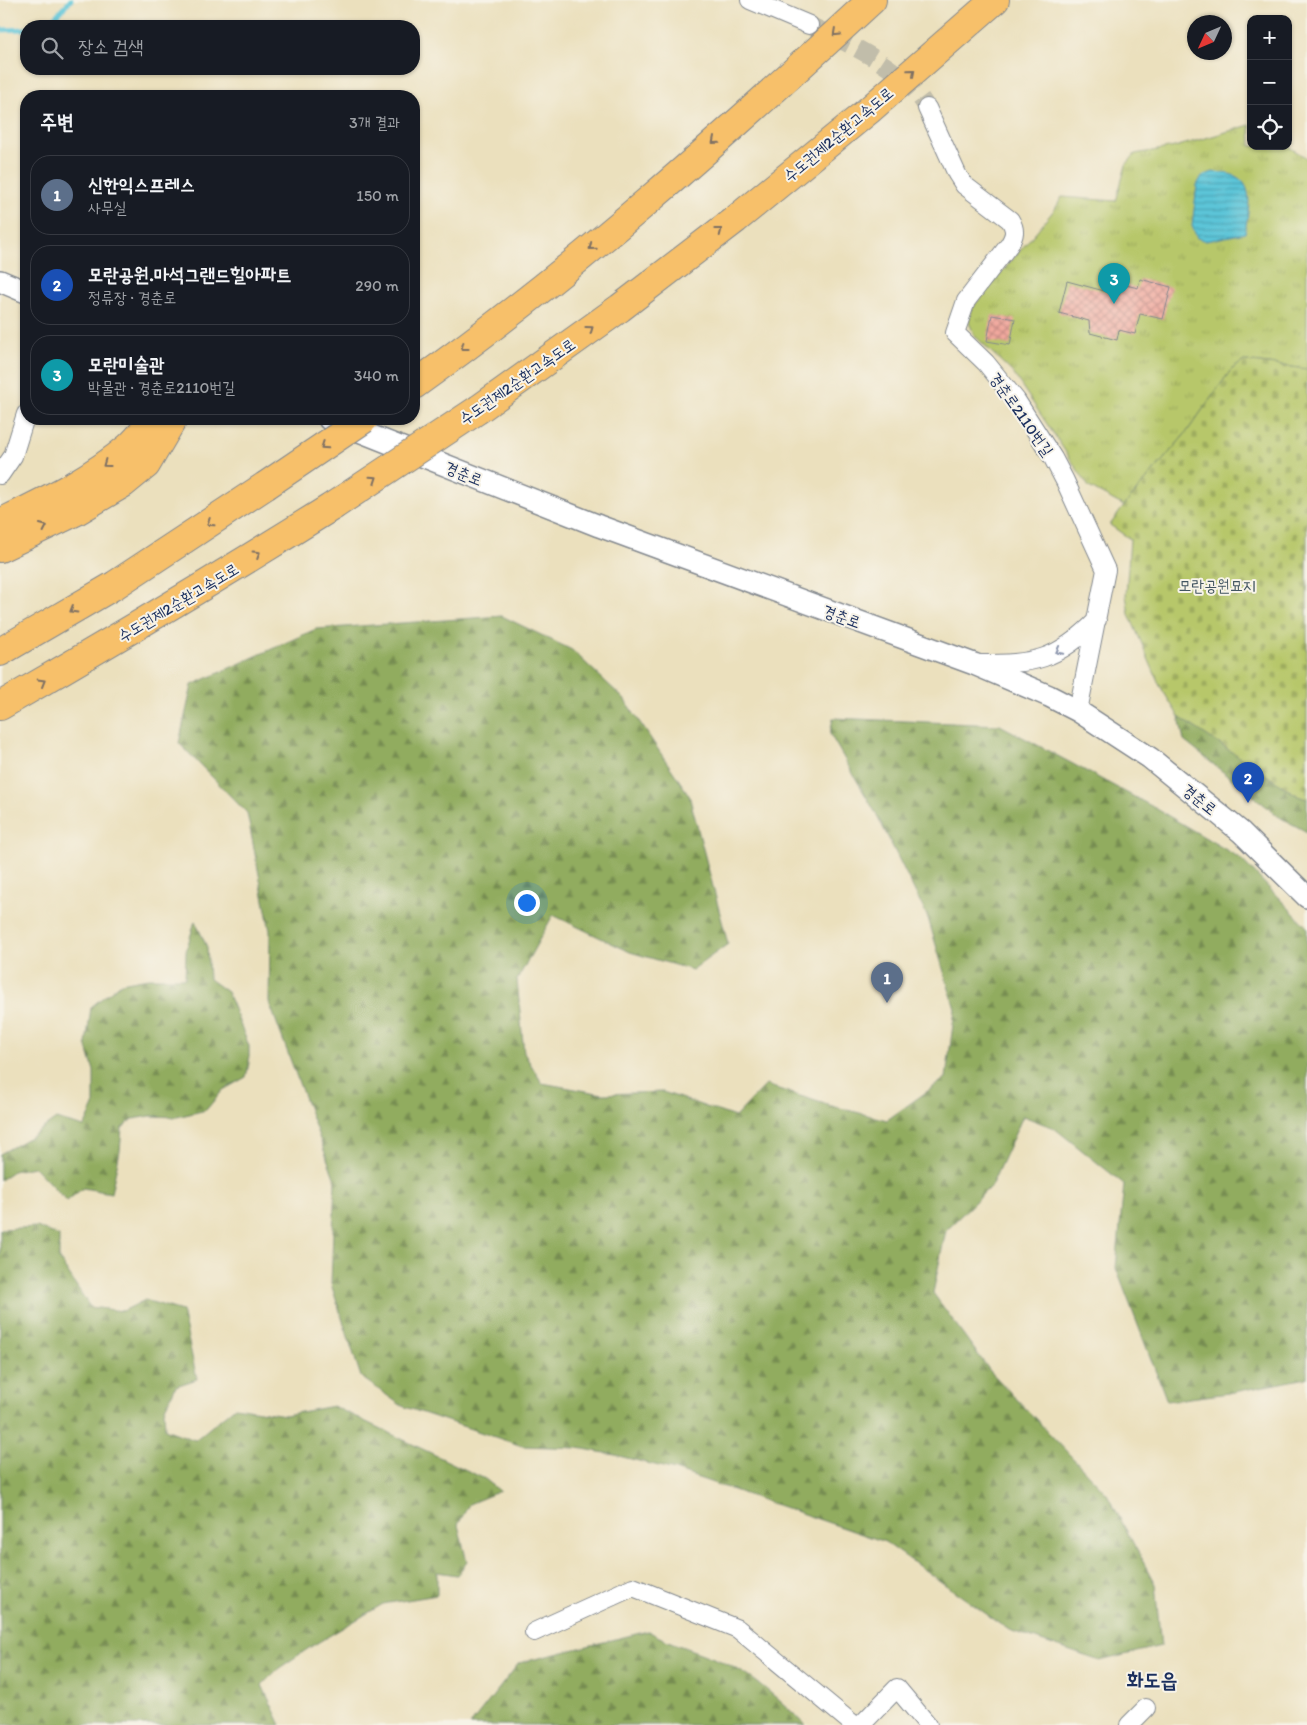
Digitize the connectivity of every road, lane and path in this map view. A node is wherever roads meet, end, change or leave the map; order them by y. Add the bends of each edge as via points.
1 (750, 0) edge
2 (872, 0) edge
3 (995, 0) edge
4 (809, 25) tunnel mouth
5 (927, 108) tunnel mouth
6 (0, 281) edge
7 (20, 289) edge
8 (420, 380) edge
9 (23, 425) edge
10 (140, 425) edge
11 (151, 425) edge
12 (167, 425) edge
13 (180, 425) edge
14 (344, 425) edge
15 (355, 425) edge
16 (138, 456) junction
17 (0, 475) edge
18 (0, 523) edge
19 (0, 548) edge
20 (1097, 620) junction
21 (0, 652) edge
22 (974, 664) junction
23 (0, 706) edge
24 (1078, 711) junction
25 (1307, 897) edge
26 (534, 1632) dead end
27 (1146, 1708) dead end
28 (854, 1725) edge
29 (861, 1725) edge
30 (928, 1725) edge
31 (1129, 1725) edge

1 - 4 street
2 -> 8 highway via 614,230
23 -> 3 highway, 수도권제2순환고속도로, bridge via 228,572 479,409 620,308 736,219 868,111
5 - 20 street, 경춘로2110번길 via 964,185 1010,220 1015,228 1009,245 966,301 955,333 986,363 1016,400 1065,481 1106,570
6 - 7 street
9 - 17 street via 13,456
10 - 16 highway
11 - 16 highway
12 - 16 highway
13 - 16 highway
14 - 22 street, 경춘로 via 599,526
15 -> 21 highway, bridge via 115,585
16 -> 18 highway via 88,477
19 -> 16 highway via 124,483
20 -> 22 street via 1074,642 1044,658 1012,664
20 - 24 street, 경춘로2110번길
22 - 24 street, 경춘로
24 - 25 street, 경춘로 via 1158,764 1241,832
26 - 28 street via 633,1586 738,1629
27 - 31 street
29 - 30 street via 897,1688

